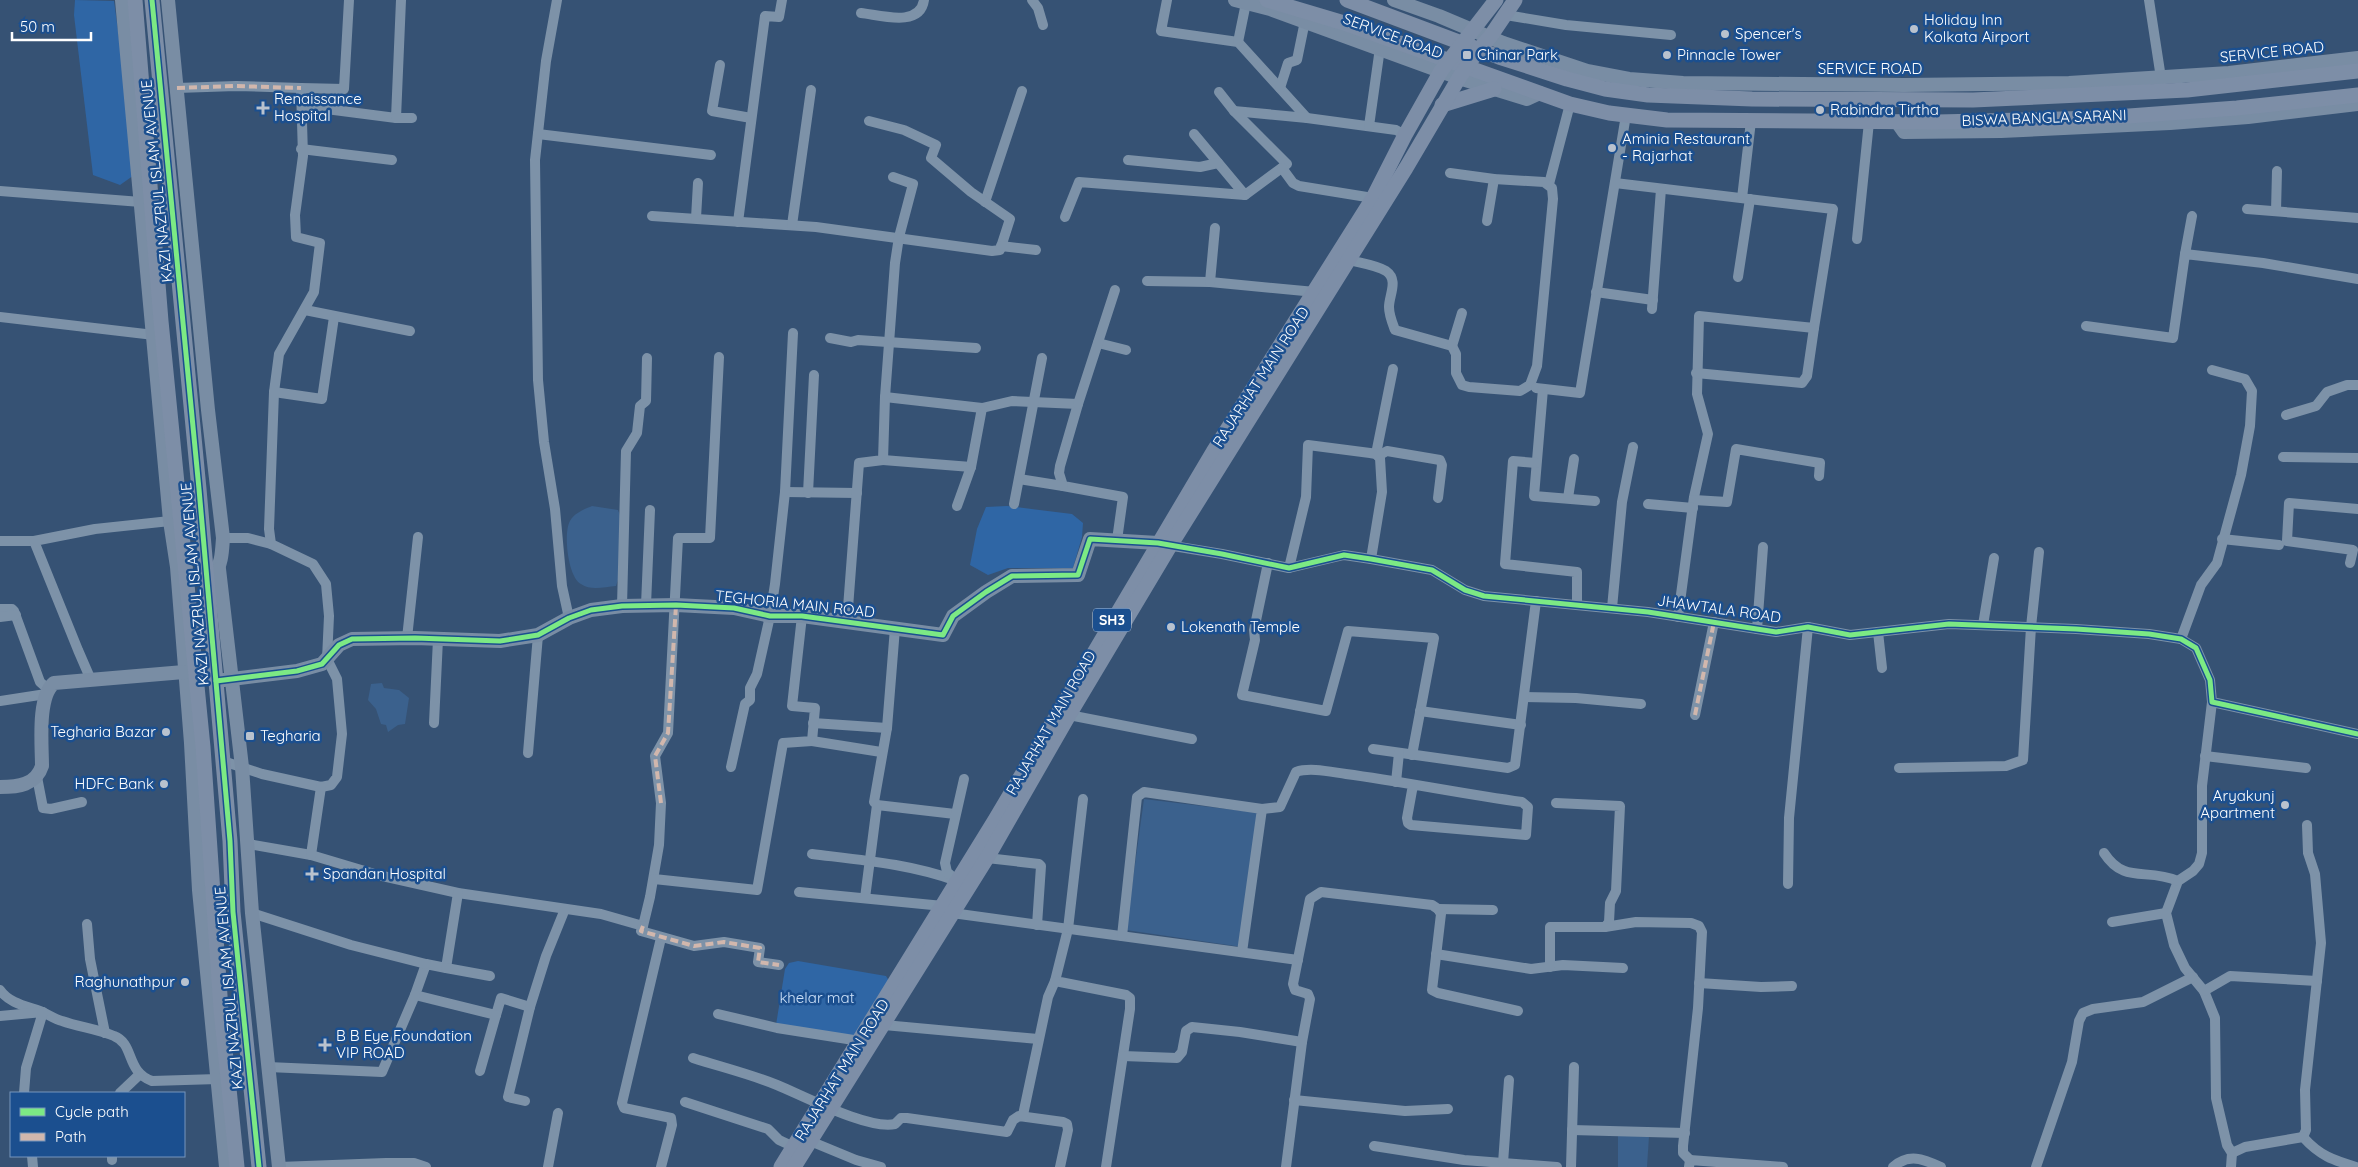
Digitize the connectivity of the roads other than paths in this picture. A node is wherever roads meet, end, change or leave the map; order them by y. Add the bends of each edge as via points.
1 (122, 0) edge
2 (135, 0) edge
3 (152, 0) edge
4 (168, 0) edge
5 (349, 0) edge
6 (400, 0) edge
7 (557, 0) edge
8 (782, 0) edge
9 (924, 0) edge
10 (1032, 0) edge
11 (1167, 0) edge
12 (1267, 0) edge
13 (1347, 0) edge
14 (1394, 0) edge
15 (1496, 0) edge
16 (1515, 0) edge
17 (2149, 0) edge
18 (1240, 1) edge
19 (861, 13) dead end
20 (1506, 14) junction
21 (1304, 21) junction
22 (1043, 25) dead end
23 (1472, 31) junction
24 (1671, 35) dead end
25 (1490, 37) junction
26 (1238, 42) junction
27 (1462, 43) junction
28 (1380, 48) junction
29 (1479, 49) junction
30 (2358, 58) edge
31 (720, 65) dead end
32 (1446, 66) junction
33 (2358, 71) edge
34 (1463, 73) junction
35 (2161, 78) junction
36 (177, 88) junction
37 (301, 88) junction
38 (1280, 88) junction
39 (1494, 89) junction
40 (811, 90) dead end
41 (1022, 90) dead end
42 (1219, 92) dead end
43 (1540, 94) junction
44 (2358, 95) edge
45 (1570, 104) junction
46 (2358, 104) edge
47 (1442, 105) junction
48 (302, 106) junction
49 (1234, 111) junction
50 (1626, 116) junction
51 (396, 118) junction
52 (412, 118) dead end
53 (751, 118) junction
54 (1307, 118) junction
55 (2170, 118) junction
56 (869, 121) dead end
57 (1751, 121) junction
58 (1869, 122) junction
59 (1369, 126) junction
60 (538, 134) junction
61 (1194, 134) dead end
62 (1405, 135) junction
63 (301, 149) junction
64 (711, 154) dead end
65 (392, 160) dead end
66 (1128, 160) dead end
67 (1218, 163) junction
68 (1282, 168) junction
69 (2277, 171) dead end
70 (1450, 173) dead end
71 (893, 177) dead end
72 (1494, 179) junction
73 (698, 183) dead end
74 (1615, 183) junction
75 (1549, 184) junction
76 (1661, 189) junction
77 (0, 191) edge
78 (1245, 195) junction
79 (1373, 198) junction
80 (1746, 199) junction
81 (141, 202) junction
82 (985, 202) junction
83 (2247, 209) dead end
84 (2276, 211) junction
85 (652, 216) dead end
86 (2192, 216) dead end
87 (1065, 217) dead end
88 (696, 218) junction
89 (2358, 218) edge
90 (1487, 221) dead end
91 (738, 222) junction
92 (792, 225) junction
93 (1215, 228) dead end
94 (899, 237) junction
95 (1857, 239) dead end
96 (1001, 246) junction
97 (1036, 250) dead end
98 (2185, 254) junction
99 (1349, 260) junction
100 (1738, 278) dead end
101 (2358, 279) edge
102 (1147, 281) dead end
103 (1210, 282) junction
104 (1115, 290) dead end
105 (1315, 292) junction
106 (1596, 292) junction
107 (306, 310) junction
108 (1462, 313) dead end
109 (0, 317) edge
110 (334, 317) junction
111 (2086, 326) dead end
112 (1814, 328) junction
113 (410, 331) dead end
114 (793, 333) dead end
115 (154, 335) junction
116 (830, 338) dead end
117 (1098, 343) junction
118 (890, 344) junction
119 (1452, 346) junction
120 (976, 348) dead end
121 (1126, 350) dead end
122 (719, 357) dead end
123 (647, 358) dead end
124 (1042, 358) dead end
125 (1393, 369) dead end
126 (2212, 370) dead end
127 (1696, 373) junction
128 (814, 375) dead end
129 (2358, 385) edge
130 (274, 392) junction
131 (885, 397) junction
132 (1034, 401) junction
133 (1078, 404) junction
134 (982, 408) junction
135 (2286, 415) dead end
136 (1632, 447) dead end
137 (1377, 455) junction
138 (2283, 457) dead end
139 (2358, 458) edge
140 (1574, 459) dead end
141 (883, 460) junction
142 (1536, 463) junction
143 (971, 467) junction
144 (1818, 476) dead end
145 (1019, 479) junction
146 (1063, 486) junction
147 (785, 492) junction
148 (808, 493) junction
149 (857, 494) junction
150 (1438, 498) dead end
151 (1568, 498) junction
152 (1595, 501) dead end
153 (1014, 504) dead end
154 (1648, 504) dead end
155 (1693, 504) junction
156 (957, 506) dead end
157 (2358, 509) edge
158 (650, 510) dead end
159 (170, 521) junction
160 (418, 537) dead end
161 (223, 538) junction
162 (2222, 539) junction
163 (1117, 540) junction
164 (0, 541) edge
165 (34, 541) junction
166 (271, 544) junction
167 (1164, 545) junction
168 (2279, 545) dead end
169 (1763, 547) dead end
170 (2040, 552) dead end
171 (1994, 558) dead end
172 (1372, 559) junction
173 (1268, 563) junction
174 (2350, 563) dead end
175 (1288, 568) junction
176 (219, 569) junction
177 (207, 585) junction
178 (1536, 601) junction
179 (646, 605) junction
180 (676, 605) junction
181 (1577, 605) junction
182 (622, 606) junction
183 (1612, 608) junction
184 (0, 609) edge
185 (16, 615) junction
186 (770, 616) junction
187 (802, 616) junction
188 (0, 617) edge
189 (1678, 617) junction
190 (568, 618) junction
191 (847, 621) junction
192 (1714, 622) junction
193 (1983, 625) junction
194 (1808, 627) junction
195 (2031, 627) junction
196 (895, 628) junction
197 (1758, 629) junction
198 (1878, 632) junction
199 (538, 635) junction
200 (407, 638) junction
201 (438, 639) junction
202 (2180, 639) junction
203 (327, 659) junction
204 (1882, 668) dead end
205 (184, 672) junction
206 (232, 679) junction
207 (92, 680) junction
208 (216, 681) junction
209 (46, 692) junction
210 (1524, 697) junction
211 (0, 701) edge
212 (2212, 702) junction
213 (1641, 704) dead end
214 (1420, 711) junction
215 (1069, 715) junction
216 (1695, 715) dead end
217 (434, 723) dead end
218 (813, 723) junction
219 (1521, 725) junction
220 (887, 728) junction
221 (2358, 734) edge
222 (1192, 739) dead end
223 (812, 741) junction
224 (1373, 749) dead end
225 (881, 752) junction
226 (528, 753) dead end
227 (1400, 753) junction
228 (1412, 755) junction
229 (2205, 756) junction
230 (223, 761) junction
231 (242, 767) junction
232 (731, 767) dead end
233 (1899, 768) dead end
234 (2306, 768) dead end
235 (37, 777) junction
236 (964, 779) dead end
237 (1396, 782) junction
238 (1413, 785) junction
239 (0, 787) edge
240 (321, 787) junction
241 (1082, 799) dead end
242 (82, 802) dead end
243 (1556, 803) dead end
244 (877, 805) junction
245 (1262, 809) junction
246 (956, 814) junction
247 (202, 825) junction
248 (2307, 826) dead end
249 (248, 844) junction
250 (2104, 852) dead end
251 (812, 854) dead end
252 (311, 855) junction
253 (987, 858) junction
254 (869, 861) junction
255 (654, 879) junction
256 (957, 881) junction
257 (2178, 881) junction
258 (1788, 884) dead end
259 (799, 892) dead end
260 (458, 893) junction
261 (865, 898) junction
262 (564, 909) junction
263 (1438, 909) junction
264 (948, 910) junction
265 (1493, 910) dead end
266 (252, 913) junction
267 (2166, 913) junction
268 (2112, 922) dead end
269 (87, 924) dead end
270 (1037, 925) junction
271 (643, 926) junction
272 (1605, 927) junction
273 (1068, 929) junction
274 (1122, 936) junction
275 (661, 938) junction
276 (1242, 952) junction
277 (1436, 954) junction
278 (1298, 960) junction
279 (426, 964) junction
280 (779, 965) dead end
281 (1550, 967) junction
282 (446, 968) junction
283 (1623, 968) dead end
284 (490, 976) dead end
285 (2193, 977) junction
286 (1055, 981) junction
287 (2317, 981) junction
288 (1699, 983) junction
289 (1792, 986) dead end
290 (0, 990) edge
291 (2204, 991) junction
292 (415, 995) junction
293 (530, 1007) junction
294 (1518, 1011) dead end
295 (42, 1012) junction
296 (718, 1014) dead end
297 (496, 1015) junction
298 (0, 1016) edge
299 (884, 1025) junction
300 (105, 1032) junction
301 (1038, 1039) junction
302 (860, 1041) junction
303 (1302, 1042) junction
304 (1123, 1056) junction
305 (693, 1058) dead end
306 (268, 1067) junction
307 (1574, 1067) dead end
308 (480, 1071) dead end
309 (139, 1075) junction
310 (218, 1079) junction
311 (1509, 1080) dead end
312 (24, 1092) edge
313 (121, 1092) edge
314 (1294, 1100) junction
315 (525, 1101) dead end
316 (685, 1102) dead end
317 (825, 1107) junction
318 (1448, 1109) dead end
319 (558, 1113) dead end
320 (1023, 1116) junction
321 (1572, 1130) junction
322 (1685, 1132) junction
323 (2303, 1137) junction
324 (810, 1140) junction
325 (794, 1146) junction
326 (1374, 1146) dead end
327 (2232, 1153) junction
328 (1503, 1163) junction
329 (1690, 1164) edge
330 (226, 1167) edge
331 (237, 1167) edge
332 (259, 1167) edge
333 (279, 1167) edge
334 (426, 1167) edge
335 (548, 1167) edge
336 (661, 1167) edge
337 (781, 1167) edge
338 (794, 1167) edge
339 (881, 1167) edge
340 (1060, 1167) edge
341 (1106, 1167) edge
342 (1286, 1167) edge
343 (1557, 1167) edge
344 (1571, 1167) edge
345 (1784, 1167) edge
346 (1893, 1167) edge
347 (1941, 1167) edge
348 (2036, 1167) edge
349 (2231, 1167) edge
350 (2356, 1167) edge

1 - 81 street
2 - 247 main road, KAZI NAZRUL ISLAM AVENUE via 161,321 189,584
3 - 177 main road, KAZI NAZRUL ISLAM AVENUE
4 - 36 street
5 - 37 street via 344,89
6 - 51 street
7 - 60 street
8 - 53 street via 779,17 765,16
9 - 19 street via 919,12 912,17
10 - 22 street
11 - 26 street via 1161,31
12 - 32 main road via 1344,23
13 - 27 main road
14 - 23 street, SERVICE ROAD
15 - 23 main road, SH3
16 - 20 main road, SH3
17 - 35 street
18 - 21 street, SERVICE ROAD
18 - 26 street
20 - 24 street via 1585,27
20 - 25 main road, SH3
21 - 28 street, SERVICE ROAD
21 - 38 street via 1297,60 1288,63
23 - 25 street, SERVICE ROAD
23 - 27 main road, SH3
25 - 29 main road, SH3
25 - 35 street, SERVICE ROAD via 1587,71 1629,79 1683,83 1969,85
26 - 38 street
27 - 29 main road
27 - 32 main road, SH3
28 - 32 street, SERVICE ROAD
28 - 59 street
29 - 33 main road, BISWA BANGLA SARANI via 1605,90 1752,100 1973,100 2124,95
29 - 34 main road, SH3
30 - 35 street, SERVICE ROAD
31 - 53 street via 712,112
32 - 34 main road
32 - 62 main road, RAJARHAT MAIN ROAD / SH3
34 - 39 street
34 - 43 main road, BISWA BANGLA SARANI
34 - 47 main road, RAJARHAT MAIN ROAD / SH3
36 - 37 street
36 - 161 street
37 - 48 street
38 - 54 street
39 - 43 street via 1528,99
39 - 47 main road
40 - 92 street
41 - 82 street
42 - 49 street
43 - 45 main road, BISWA BANGLA SARANI
44 - 55 main road, BISWA BANGLA SARANI
45 - 50 main road, BISWA BANGLA SARANI
45 - 75 street
46 - 55 street via 2248,117
47 - 99 main road, RAJARHAT MAIN ROAD / SH3
48 - 51 street
48 - 63 street
49 - 54 street
49 - 68 street via 1287,164
50 - 57 main road, BISWA BANGLA SARANI
50 - 74 street
51 - 52 street
53 - 91 street
54 - 59 street
55 - 58 main road, BISWA BANGLA SARANI via 2000,126
56 - 82 street via 904,130 936,145 931,158
57 - 58 main road, BISWA BANGLA SARANI
57 - 80 street
58 - 95 street
59 - 62 street via 1396,130
60 - 64 street
60 - 190 street via 535,160 538,380
61 - 67 street
62 - 79 main road, RAJARHAT MAIN ROAD / SH3
63 - 65 street
63 - 107 street via 296,237 320,244 314,292
66 - 67 street via 1200,167
67 - 78 street
68 - 78 street
68 - 79 street via 1299,186
69 - 84 street
70 - 72 street
71 - 94 street via 914,184
72 - 75 street
72 - 90 street
73 - 88 street
74 - 76 street
74 - 106 street
75 - 119 street via 1553,199 1538,366 1530,385 1520,391 1462,385 1456,373 1456,354
76 - 80 street
76 - 106 street via 1652,305
77 - 81 street
78 - 87 street via 1079,182
79 - 105 main road, RAJARHAT MAIN ROAD / SH3
80 - 100 street
80 - 112 street via 1833,209
81 - 115 street
82 - 96 street via 1010,219
83 - 84 street
84 - 89 street
85 - 88 street
86 - 98 street
88 - 91 street
91 - 92 street
92 - 94 street
93 - 103 street
94 - 96 street via 992,251 1000,250
94 - 118 street
96 - 97 street
98 - 101 street
98 - 111 street via 2173,338
99 - 119 street via 1390,274 1394,286 1389,316 1395,330
99 - 167 main road, RAJARHAT MAIN ROAD / SH3
102 - 103 street
103 - 105 street
104 - 117 street
105 - 167 main road, RAJARHAT MAIN ROAD / SH3 via 1213,452
106 - 142 street via 1580,393 1539,389
107 - 110 street
107 - 130 street via 279,354
108 - 119 street
109 - 115 street
110 - 113 street
110 - 130 street via 322,399
112 - 127 street via 1807,376 1802,383
112 - 127 street via 1699,316
114 - 147 street
115 - 159 street
116 - 118 street
117 - 121 street
117 - 133 street
118 - 120 street
118 - 131 street
122 - 180 street via 710,538 678,538
123 - 182 street via 646,401 640,406 637,433 626,451
124 - 132 street
125 - 137 street
126 - 162 street via 2245,379 2252,391 2250,426 2241,475
127 - 155 street via 1698,400 1708,434
128 - 148 street
129 - 135 street via 2327,392 2316,406
130 - 166 street
131 - 134 street
131 - 141 street
132 - 133 street
132 - 134 street via 1012,401
132 - 145 street
133 - 146 street via 1060,466
134 - 143 street
136 - 183 street via 1622,502
137 - 150 street via 1387,451 1440,460
137 - 172 street via 1382,492
137 - 175 street via 1308,445 1306,497
138 - 139 street
140 - 151 street
141 - 143 street
141 - 149 street via 859,463
142 - 151 street via 1534,496
142 - 181 street via 1513,461 1505,564 1577,572
143 - 156 street
144 - 155 street via 1820,462 1736,449 1727,502
145 - 146 street
145 - 153 street
146 - 163 street via 1123,497
147 - 148 street
147 - 186 street
148 - 149 street
149 - 191 street
151 - 152 street
154 - 155 street
155 - 189 street
157 - 174 street via 2289,503 2287,542 2353,550
158 - 179 street
159 - 165 street via 95,528
159 - 205 street via 177,567
160 - 200 street
161 - 166 street via 248,538
161 - 176 street
162 - 168 street
162 - 202 street via 2217,562 2197,593
163 - 167 street, TEGHORIA MAIN ROAD
163 - 196 street, TEGHORIA MAIN ROAD via 1090,539 1078,576 1012,576 953,616 943,635
164 - 165 street
165 - 207 street
166 - 203 street via 313,564 326,584 329,616
167 - 173 street, JHAWTALA ROAD
167 - 215 main road, RAJARHAT MAIN ROAD / SH3
167 - 256 main road, RAJARHAT MAIN ROAD / SH3
169 - 197 street
170 - 195 street
171 - 193 street
172 - 175 street, JHAWTALA ROAD via 1344,555
172 - 178 street, JHAWTALA ROAD via 1432,570 1465,590 1484,596
173 - 175 street, JHAWTALA ROAD
173 - 214 street via 1242,696 1326,711 1348,631 1434,638
176 - 177 street
176 - 206 street
177 - 208 main road, KAZI NAZRUL ISLAM AVENUE
178 - 181 street, JHAWTALA ROAD
178 - 210 street
179 - 180 street, TEGHORIA MAIN ROAD
179 - 182 street, TEGHORIA MAIN ROAD
180 - 186 street, TEGHORIA MAIN ROAD via 734,608
180 - 255 street via 668,733 655,756 661,804
181 - 183 street, JHAWTALA ROAD
182 - 190 street, TEGHORIA MAIN ROAD via 591,610
183 - 189 street, JHAWTALA ROAD
184 - 185 street via 12,608
185 - 188 street
185 - 209 street
186 - 187 street, TEGHORIA MAIN ROAD
186 - 232 street via 758,674 750,688 750,700 745,704
187 - 191 street, TEGHORIA MAIN ROAD
187 - 218 street via 792,706 815,708
189 - 192 street, JHAWTALA ROAD
190 - 199 street, TEGHORIA MAIN ROAD
191 - 196 street, TEGHORIA MAIN ROAD
192 - 197 street, JHAWTALA ROAD
192 - 216 street
193 - 195 street, JHAWTALA ROAD
193 - 198 street, JHAWTALA ROAD via 1949,624
194 - 197 street, JHAWTALA ROAD via 1776,632
194 - 198 street, JHAWTALA ROAD via 1850,635
194 - 258 street via 1791,793
195 - 202 street, JHAWTALA ROAD
195 - 233 street via 2023,760 2006,766
196 - 220 street
198 - 204 street
199 - 201 street, TEGHORIA MAIN ROAD via 500,641
199 - 226 street
200 - 201 street, TEGHORIA MAIN ROAD
200 - 203 street, TEGHORIA MAIN ROAD via 352,639 344,642
201 - 217 street
202 - 212 street, JHAWTALA ROAD via 2196,648 2210,680
203 - 206 street, TEGHORIA MAIN ROAD via 322,664 297,671
203 - 240 street via 337,679 342,734 336,777 331,785
205 - 207 street
205 - 247 street
206 - 208 street, TEGHORIA MAIN ROAD
206 - 231 street
207 - 209 street via 54,683
208 - 230 main road, KAZI NAZRUL ISLAM AVENUE
209 - 211 street
209 - 235 street via 42,766
210 - 213 street
210 - 219 street
212 - 221 street
212 - 229 street, JHAWTALA ROAD
214 - 219 street
214 - 228 street
215 - 222 street
215 - 253 main road, RAJARHAT MAIN ROAD / SH3
218 - 220 street
218 - 223 street
219 - 228 street via 1512,768
220 - 225 street
223 - 225 street
223 - 255 street via 783,743 756,890
224 - 227 street
225 - 244 street via 874,802
227 - 228 street
227 - 237 street
229 - 234 street
229 - 257 street, JHAWTALA ROAD via 2202,853 2193,871
230 - 231 street
230 - 332 main road, KAZI NAZRUL ISLAM AVENUE via 233,912
231 - 240 street
231 - 249 street
235 - 239 street via 25,785
235 - 242 street via 43,808
236 - 246 street
237 - 238 street
237 - 245 street via 1302,770 1296,772 1280,807
238 - 238 street via 1407,818 1411,825 1526,835 1528,806 1522,802
240 - 252 street
241 - 273 street
243 - 272 street via 1620,806 1616,891
244 - 246 street
244 - 254 street
245 - 274 street via 1140,794 1137,797
245 - 276 street
246 - 256 street via 945,863 949,875
247 - 310 street via 198,890
247 - 331 main road, KAZI NAZRUL ISLAM AVENUE
248 - 287 street via 2308,853 2315,874 2320,924
249 - 252 street
249 - 266 street
250 - 257 street via 2119,870 2168,876
251 - 254 street
252 - 260 street via 378,876
253 - 264 main road, RAJARHAT MAIN ROAD / SH3
253 - 270 street via 1041,866
254 - 256 street via 934,872
254 - 261 street
255 - 271 street
256 - 264 main road, RAJARHAT MAIN ROAD / SH3
257 - 267 street
259 - 261 street
260 - 262 street
260 - 282 street
261 - 264 street
262 - 271 street via 601,914
262 - 293 street
263 - 265 street
263 - 277 street via 1441,914
263 - 278 street via 1432,905 1322,892 1310,899
264 - 270 street
264 - 299 main road, RAJARHAT MAIN ROAD / SH3
264 - 302 main road, RAJARHAT MAIN ROAD / SH3
266 - 279 street via 351,945
266 - 306 street
267 - 268 street
267 - 285 street via 2174,945
269 - 300 street via 90,959
270 - 273 street
271 - 275 street via 641,931
272 - 281 street via 1550,927
272 - 288 street via 1636,922 1691,923 1698,926 1702,932
273 - 274 street
273 - 286 street
274 - 276 street
275 - 280 street via 694,946 724,942 760,948 758,962
275 - 336 street via 622,1103 624,1108 671,1118
276 - 278 street
277 - 281 street via 1531,968
277 - 294 street via 1432,990
278 - 303 street via 1293,988 1308,994 1310,999
279 - 282 street
279 - 292 street
281 - 283 street
282 - 284 street
285 - 291 street
285 - 348 street via 2143,1002 2083,1013 2072,1062
286 - 301 street
286 - 304 street via 1130,998
287 - 291 street via 2230,976
287 - 323 street
288 - 289 street
288 - 322 street
290 - 295 street via 17,1004
291 - 327 street via 2215,1018 2216,1098 2227,1145
292 - 297 street
292 - 306 street via 382,1072
293 - 297 street via 501,998
293 - 315 street via 508,1097
295 - 298 street
295 - 300 street via 62,1021
295 - 312 street via 26,1068
296 - 302 street via 777,1028
297 - 308 street
299 - 301 street
299 - 317 main road, RAJARHAT MAIN ROAD / SH3
300 - 309 street via 117,1037 128,1050
301 - 320 street
302 - 317 main road, RAJARHAT MAIN ROAD / SH3
303 - 304 street via 1192,1027 1186,1031 1182,1052 1177,1058
303 - 314 street
304 - 341 street
305 - 317 street via 776,1085
306 - 333 street
307 - 321 street
309 - 310 street via 152,1081
309 - 313 street
310 - 330 street
311 - 328 street
314 - 318 street via 1405,1111
314 - 342 street
316 - 325 street via 768,1129 779,1140
317 - 320 street via 883,1124 895,1124 901,1118 907,1118 1007,1132 1013,1120
317 - 324 main road, RAJARHAT MAIN ROAD / SH3
317 - 325 main road, RAJARHAT MAIN ROAD / SH3
319 - 335 street
320 - 340 street via 1067,1124
321 - 322 street
321 - 344 street
322 - 329 street via 1683,1153
323 - 327 street via 2245,1147
323 - 350 street via 2330,1159
324 - 338 main road, RAJARHAT MAIN ROAD / SH3
324 - 339 street
325 - 337 main road, RAJARHAT MAIN ROAD / SH3
326 - 328 street
327 - 349 street
328 - 343 street
329 - 345 street
333 - 334 street via 386,1163 414,1163
346 - 347 street via 1899,1161 1920,1158

